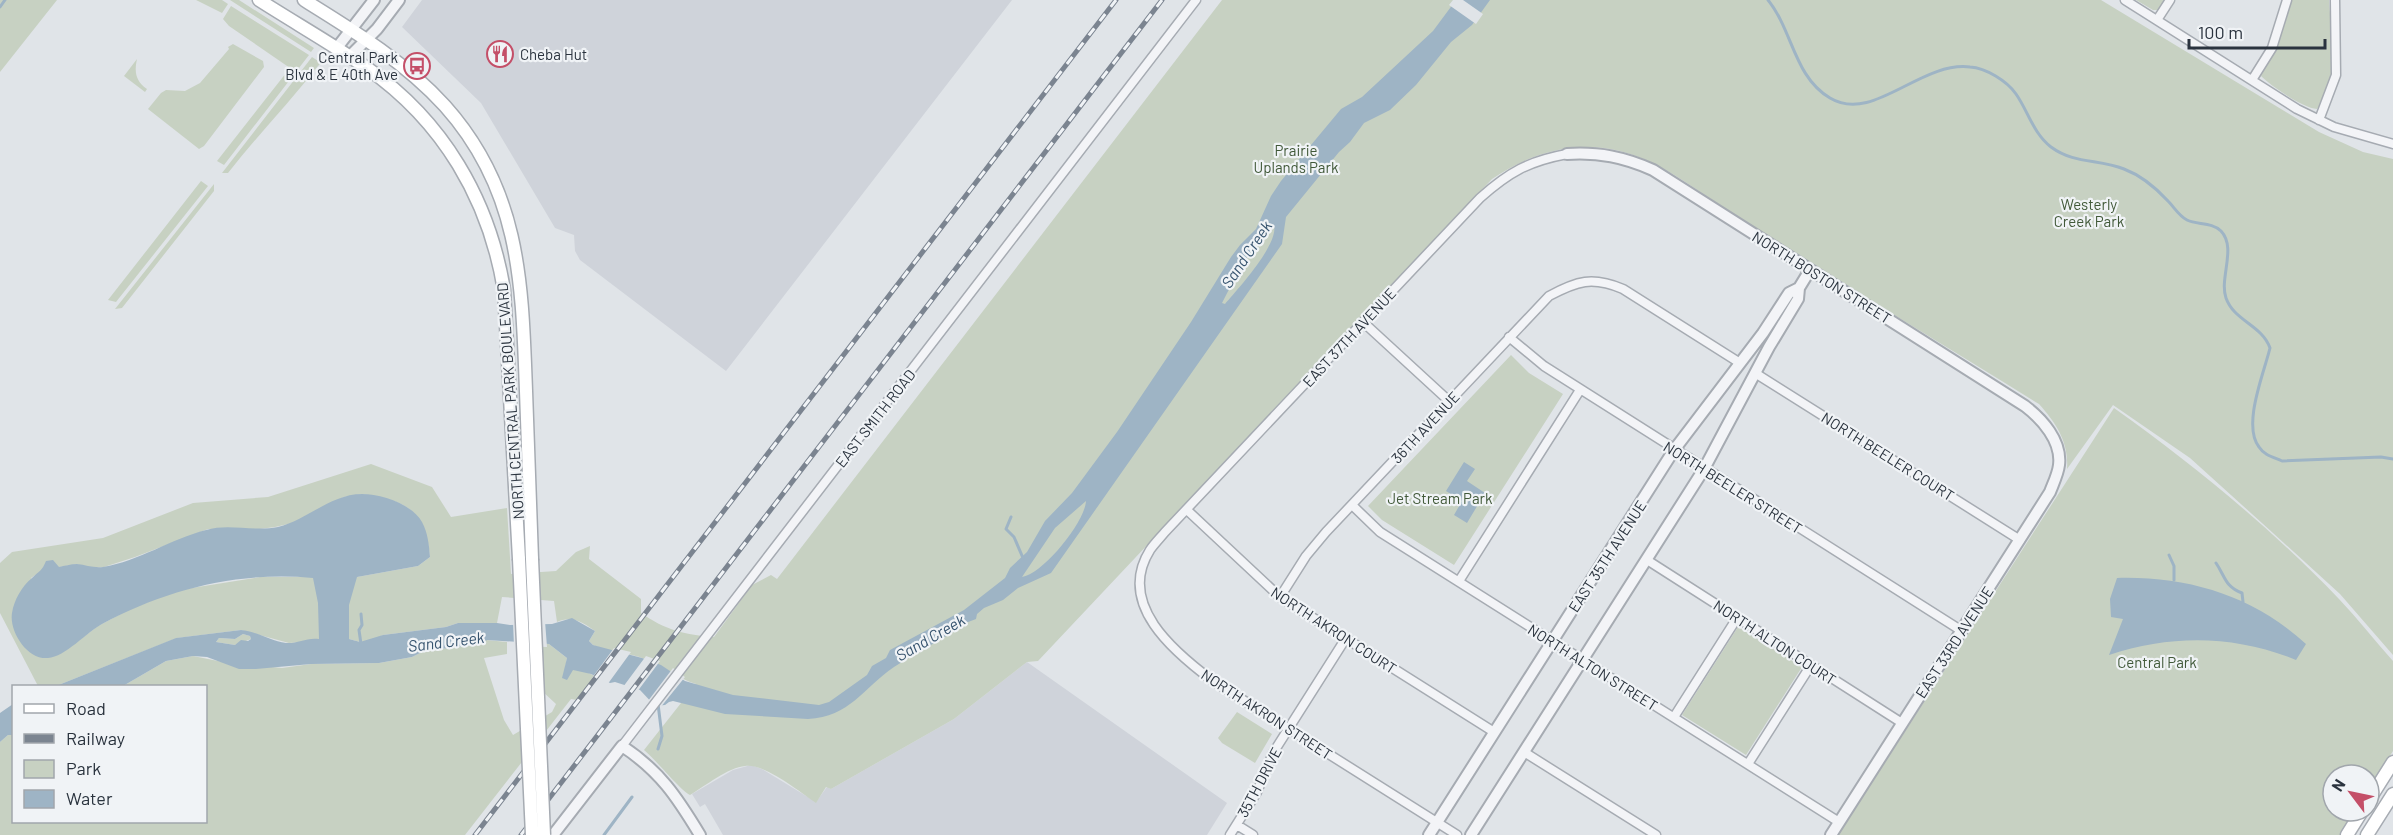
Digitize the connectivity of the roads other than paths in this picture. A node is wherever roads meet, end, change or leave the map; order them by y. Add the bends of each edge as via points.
1 (259, 0) edge
2 (304, 0) edge
3 (374, 0) edge
4 (399, 0) edge
5 (1196, 0) edge
6 (2125, 0) edge
7 (2170, 0) edge
8 (2287, 0) edge
9 (2335, 0) edge
10 (2157, 20) junction
11 (351, 30) junction
12 (366, 40) junction
13 (336, 49) junction
14 (349, 57) junction
15 (2252, 80) junction
16 (2319, 120) junction
17 (2393, 144) edge
18 (1567, 154) joint
19 (1810, 270) junction
20 (1799, 288) junction
21 (1363, 322) junction
22 (1509, 337) junction
23 (1740, 363) junction
24 (1755, 373) junction
25 (1580, 390) junction
26 (1449, 401) junction
27 (2055, 443) joint
28 (1674, 450) junction
29 (1704, 469) junction
30 (1352, 505) junction
31 (1187, 510) junction
32 (2020, 540) junction
33 (1150, 549) joint
34 (526, 559) junction
35 (1647, 560) junction
36 (1458, 581) junction
37 (1280, 597) junction
38 (1737, 618) junction
39 (1962, 631) junction
40 (1346, 639) junction
41 (1553, 641) junction
42 (1583, 660) junction
43 (1811, 665) junction
44 (1674, 717) junction
45 (1902, 723) junction
46 (1288, 729) junction
47 (1494, 732) junction
48 (622, 746) junction
49 (1524, 752) junction
50 (2393, 762) edge
51 (1748, 764) junction
52 (2381, 781) edge
53 (2393, 794) edge
54 (1437, 822) junction
55 (1839, 822) junction
56 (1237, 825) junction
57 (532, 835) edge
58 (544, 835) edge
59 (553, 835) edge
60 (700, 835) edge
61 (1230, 835) edge
62 (1252, 835) edge
63 (1429, 835) edge
64 (1457, 835) edge
65 (1471, 835) edge
66 (1656, 835) edge
67 (1831, 835) edge
68 (2367, 835) edge

1 - 13 main road, NORTH CENTRAL PARK BOULEVARD
2 - 11 main road, NORTH CENTRAL PARK BOULEVARD
3 - 11 street
4 - 12 street
5 - 48 street, EAST SMITH ROAD
6 - 10 street
7 - 10 street
8 - 15 street via 2272,48
9 - 16 street via 2336,75
10 - 15 street
11 - 12 main road, NORTH CENTRAL PARK BOULEVARD
11 - 13 street
12 - 14 street
12 - 34 main road, NORTH CENTRAL PARK BOULEVARD via 417,79 450,112 479,154 506,212 517,255 522,302
13 - 14 main road, NORTH CENTRAL PARK BOULEVARD
14 - 34 main road, NORTH CENTRAL PARK BOULEVARD via 397,92 440,136 466,174 491,233 504,290
15 - 16 street
16 - 17 street
18 - 19 street, NORTH BOSTON STREET via 1610,154 1653,170
18 - 21 street, EAST 37TH AVENUE via 1522,167 1500,181
19 - 20 street, EAST 35TH AVENUE
19 - 27 street, NORTH BOSTON STREET via 2025,406 2038,416
20 - 23 street, EAST 35TH AVENUE via 1789,293
20 - 24 street, EAST 35TH AVENUE via 1798,298
21 - 26 street
21 - 31 street, EAST 37TH AVENUE
22 - 23 street, 36TH AVENUE via 1549,296 1589,280 1607,282
22 - 25 street, NORTH BEELER STREET
22 - 26 street, 36TH AVENUE
23 - 28 street, EAST 35TH AVENUE
24 - 29 street, EAST 35TH AVENUE
24 - 32 street, NORTH BEELER COURT
25 - 28 street, NORTH BEELER STREET
25 - 36 street
26 - 30 street, 36TH AVENUE
27 - 32 street, EAST 33RD AVENUE via 2059,464 2050,492
28 - 29 street, NORTH BEELER STREET
28 - 41 street, EAST 35TH AVENUE
29 - 35 street, EAST 35TH AVENUE
29 - 39 street, NORTH BEELER STREET
30 - 36 street, NORTH ALTON STREET via 1380,532
30 - 37 street, 36TH AVENUE via 1313,548
31 - 33 street, EAST 37TH AVENUE
31 - 37 street, NORTH AKRON COURT
32 - 39 street, EAST 33RD AVENUE
33 - 46 street, NORTH AKRON STREET via 1141,575 1141,592 1152,624 1192,665
34 - 57 main road, NORTH CENTRAL PARK BOULEVARD, bridge
34 - 58 main road, NORTH CENTRAL PARK BOULEVARD, bridge
35 - 38 street, NORTH ALTON COURT
35 - 42 street, EAST 35TH AVENUE
36 - 41 street, NORTH ALTON STREET
37 - 40 street, NORTH AKRON COURT
38 - 43 street, NORTH ALTON COURT
38 - 44 street
39 - 45 street, EAST 33RD AVENUE
40 - 46 street, 35TH DRIVE
40 - 47 street, NORTH AKRON COURT
41 - 42 street, NORTH ALTON STREET
41 - 47 street, EAST 35TH AVENUE
42 - 44 street, NORTH ALTON STREET
42 - 49 street, EAST 35TH AVENUE
43 - 45 street, NORTH ALTON COURT
43 - 51 street
44 - 51 street, NORTH ALTON STREET
45 - 55 street, EAST 33RD AVENUE
46 - 54 street, NORTH AKRON STREET
46 - 56 street, 35TH DRIVE
47 - 54 street, EAST 35TH AVENUE
48 - 59 street, EAST SMITH ROAD
48 - 60 street via 665,781
49 - 65 street, EAST 35TH AVENUE
49 - 66 street
50 - 52 main road
51 - 55 street, NORTH ALTON STREET
53 - 68 main road
54 - 63 street, EAST 35TH AVENUE
54 - 64 street, NORTH AKRON STREET
55 - 67 street, EAST 33RD AVENUE
56 - 61 street, 35TH DRIVE
56 - 62 street

